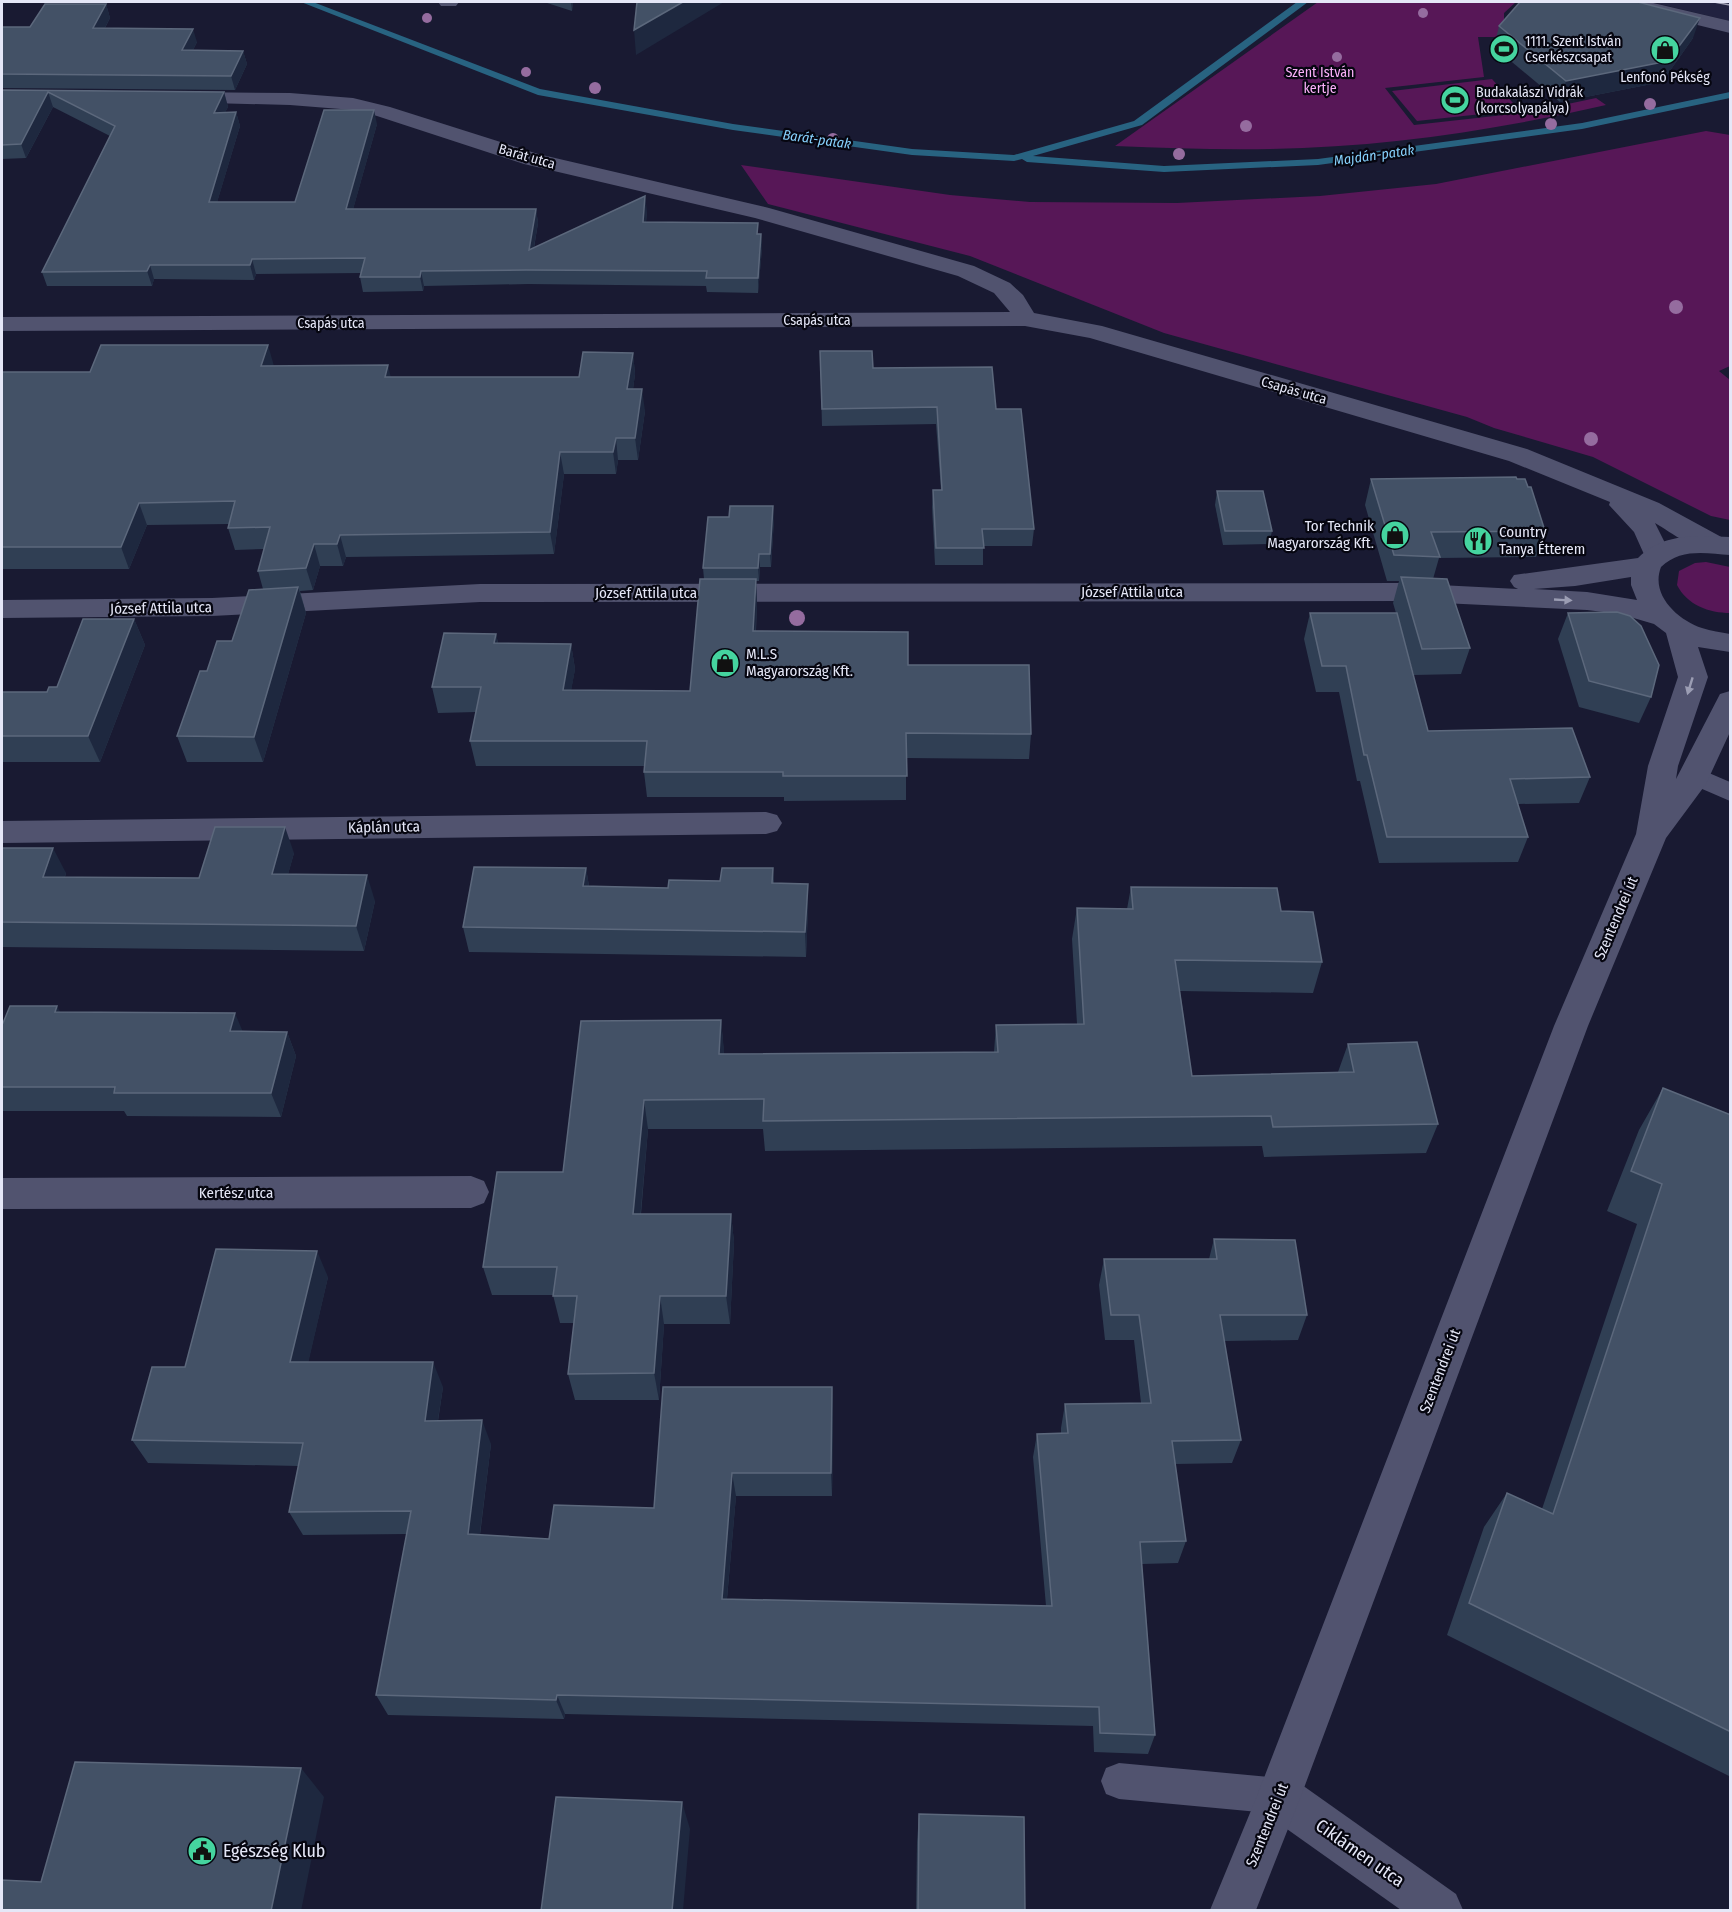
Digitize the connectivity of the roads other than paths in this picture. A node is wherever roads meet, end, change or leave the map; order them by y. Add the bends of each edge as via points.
1 (1627, 2) edge
2 (1731, 27) edge
3 (163, 98) edge
4 (1025, 319) junction
5 (2, 324) edge
6 (1606, 492) junction
7 (1723, 545) edge
8 (1653, 560) junction
9 (1400, 592) junction
10 (2, 609) edge
11 (1672, 624) junction
12 (1731, 643) edge
13 (1731, 702) edge
14 (1695, 776) junction
15 (1731, 792) edge
16 (766, 823) dead end
17 (2, 832) edge
18 (1652, 834) junction
19 (471, 1192) dead end
20 (2, 1194) edge
21 (1119, 1781) dead end
22 (1279, 1796) junction
23 (1233, 1911) edge
24 (1440, 1911) edge

1 - 2 street
3 - 4 street, Barát utca via 290,99 353,104 383,111 531,159 761,213 966,271 998,284 1019,304
4 - 5 street, Csapás utca
4 - 6 street, Csapás utca via 1093,331 1507,452
6 - 7 street, Csapás utca via 1650,508
6 - 8 street, Csapás utca via 1651,534
7 - 8 street via 1686,546
8 - 9 street via 1575,577
8 - 11 street via 1644,579 1646,589 1652,604
9 - 10 street, József Attila utca via 480,593 212,607
9 -> 11 street via 1621,605
11 - 12 street via 1694,636
11 -> 18 street via 1693,677 1663,766
13 - 14 street
14 - 15 lane
14 - 18 street
16 - 17 street, Káplán utca
18 - 22 street, Szentendrei út via 1571,1026
19 - 20 street, Kertész utca
21 - 22 lane
22 - 23 street, Szentendrei út
22 - 24 street, Ciklámen utca

